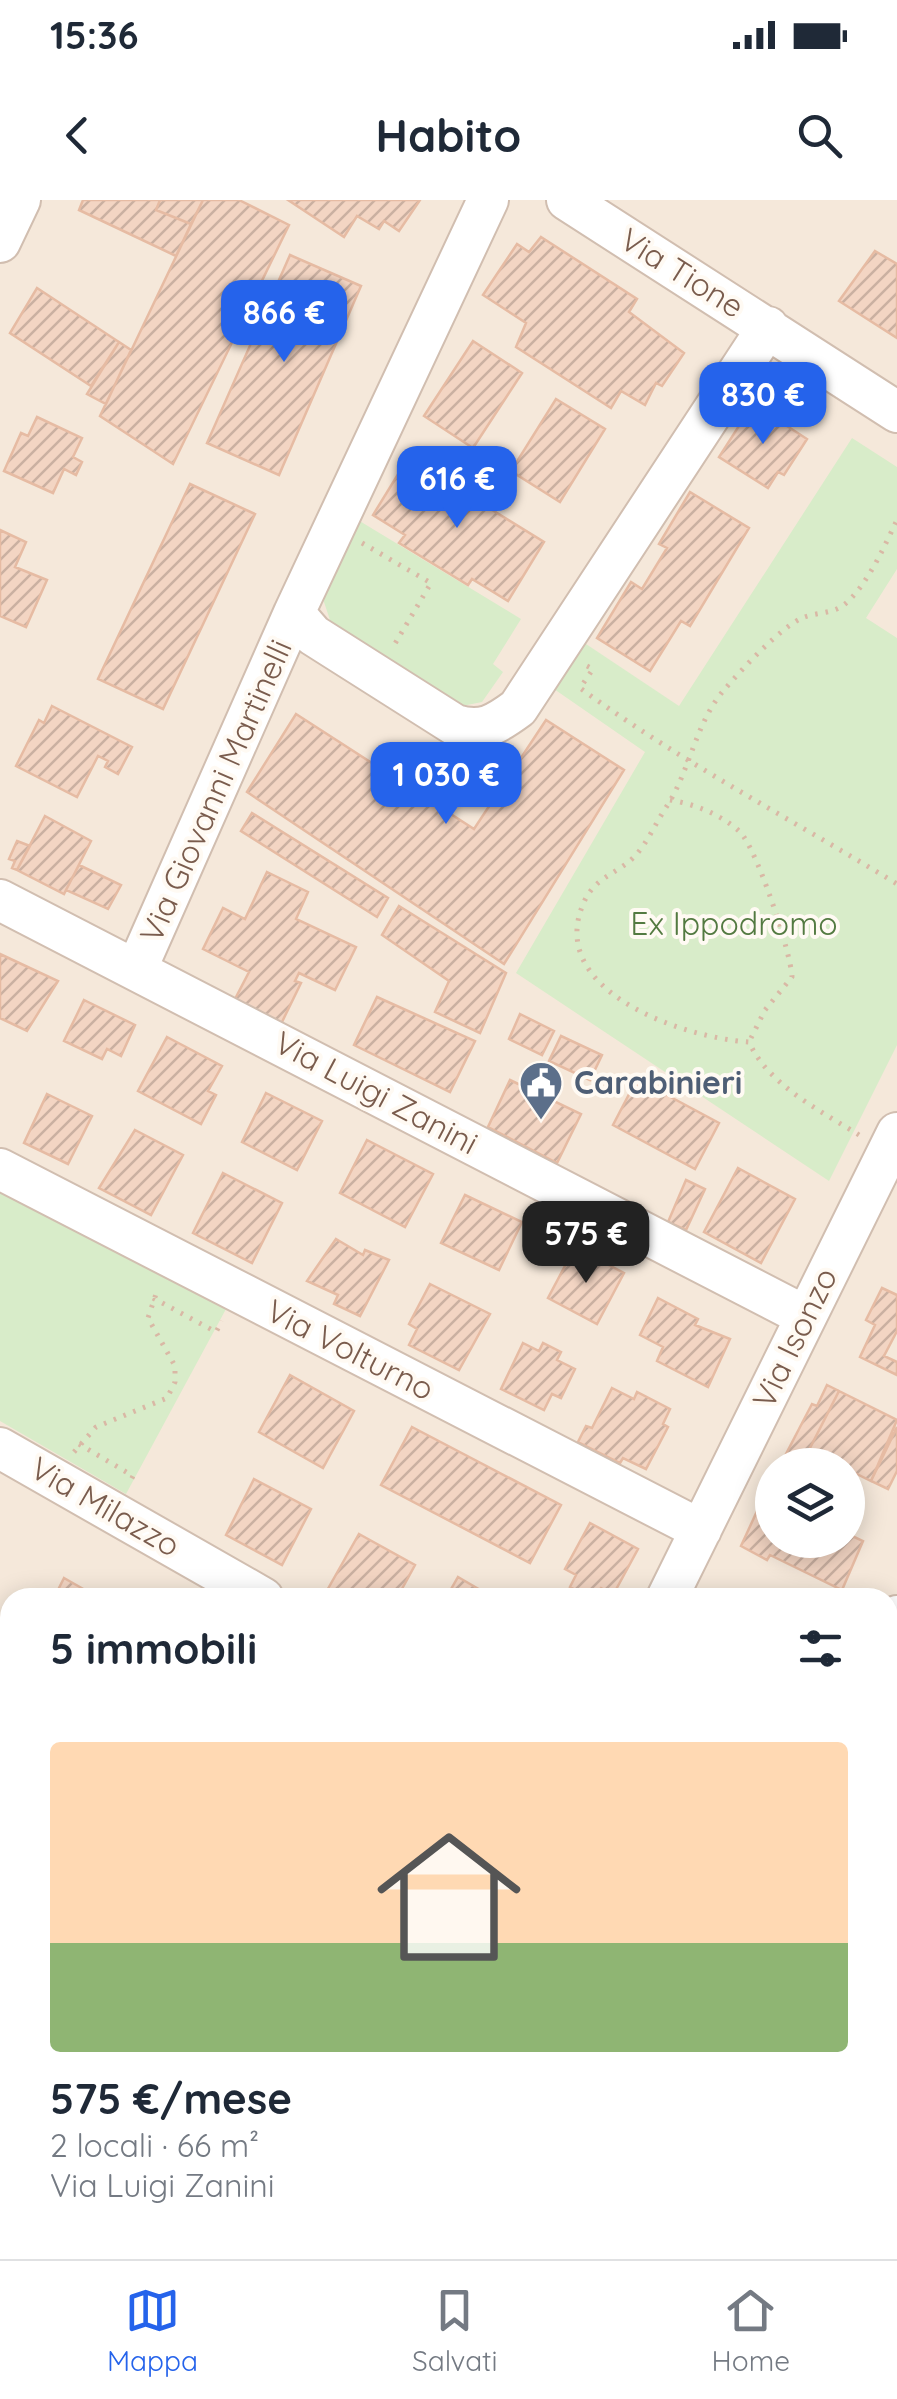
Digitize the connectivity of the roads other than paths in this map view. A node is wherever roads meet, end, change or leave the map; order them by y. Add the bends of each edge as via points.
1 (20, 200) edge
2 (488, 200) edge
3 (566, 200) edge
4 (1, 239) edge
5 (768, 327) junction
6 (897, 412) edge
7 (294, 613) junction
8 (0, 900) edge
9 (137, 968) junction
10 (892, 1143) edge
11 (0, 1169) edge
12 (805, 1316) junction
13 (0, 1448) edge
14 (701, 1530) junction
15 (245, 1588) edge
16 (673, 1588) edge

1 - 4 street
2 - 7 street, Via Giovanni Martinelli
3 - 5 street, Via Tione
5 - 6 street, Via Tione
5 - 7 street, Via Giovanni Martinelli via 518,708 496,725 475,731 455,725 312,636
7 - 9 street, Via Giovanni Martinelli
8 - 9 street, Via Luigi Zanini
9 - 12 street, Via Luigi Zanini
10 - 12 street, Via Isonzo
11 - 14 street, Via Volturno
12 - 14 street, Via Isonzo
13 - 15 street, Via Milazzo
14 - 16 street, Via Isonzo

